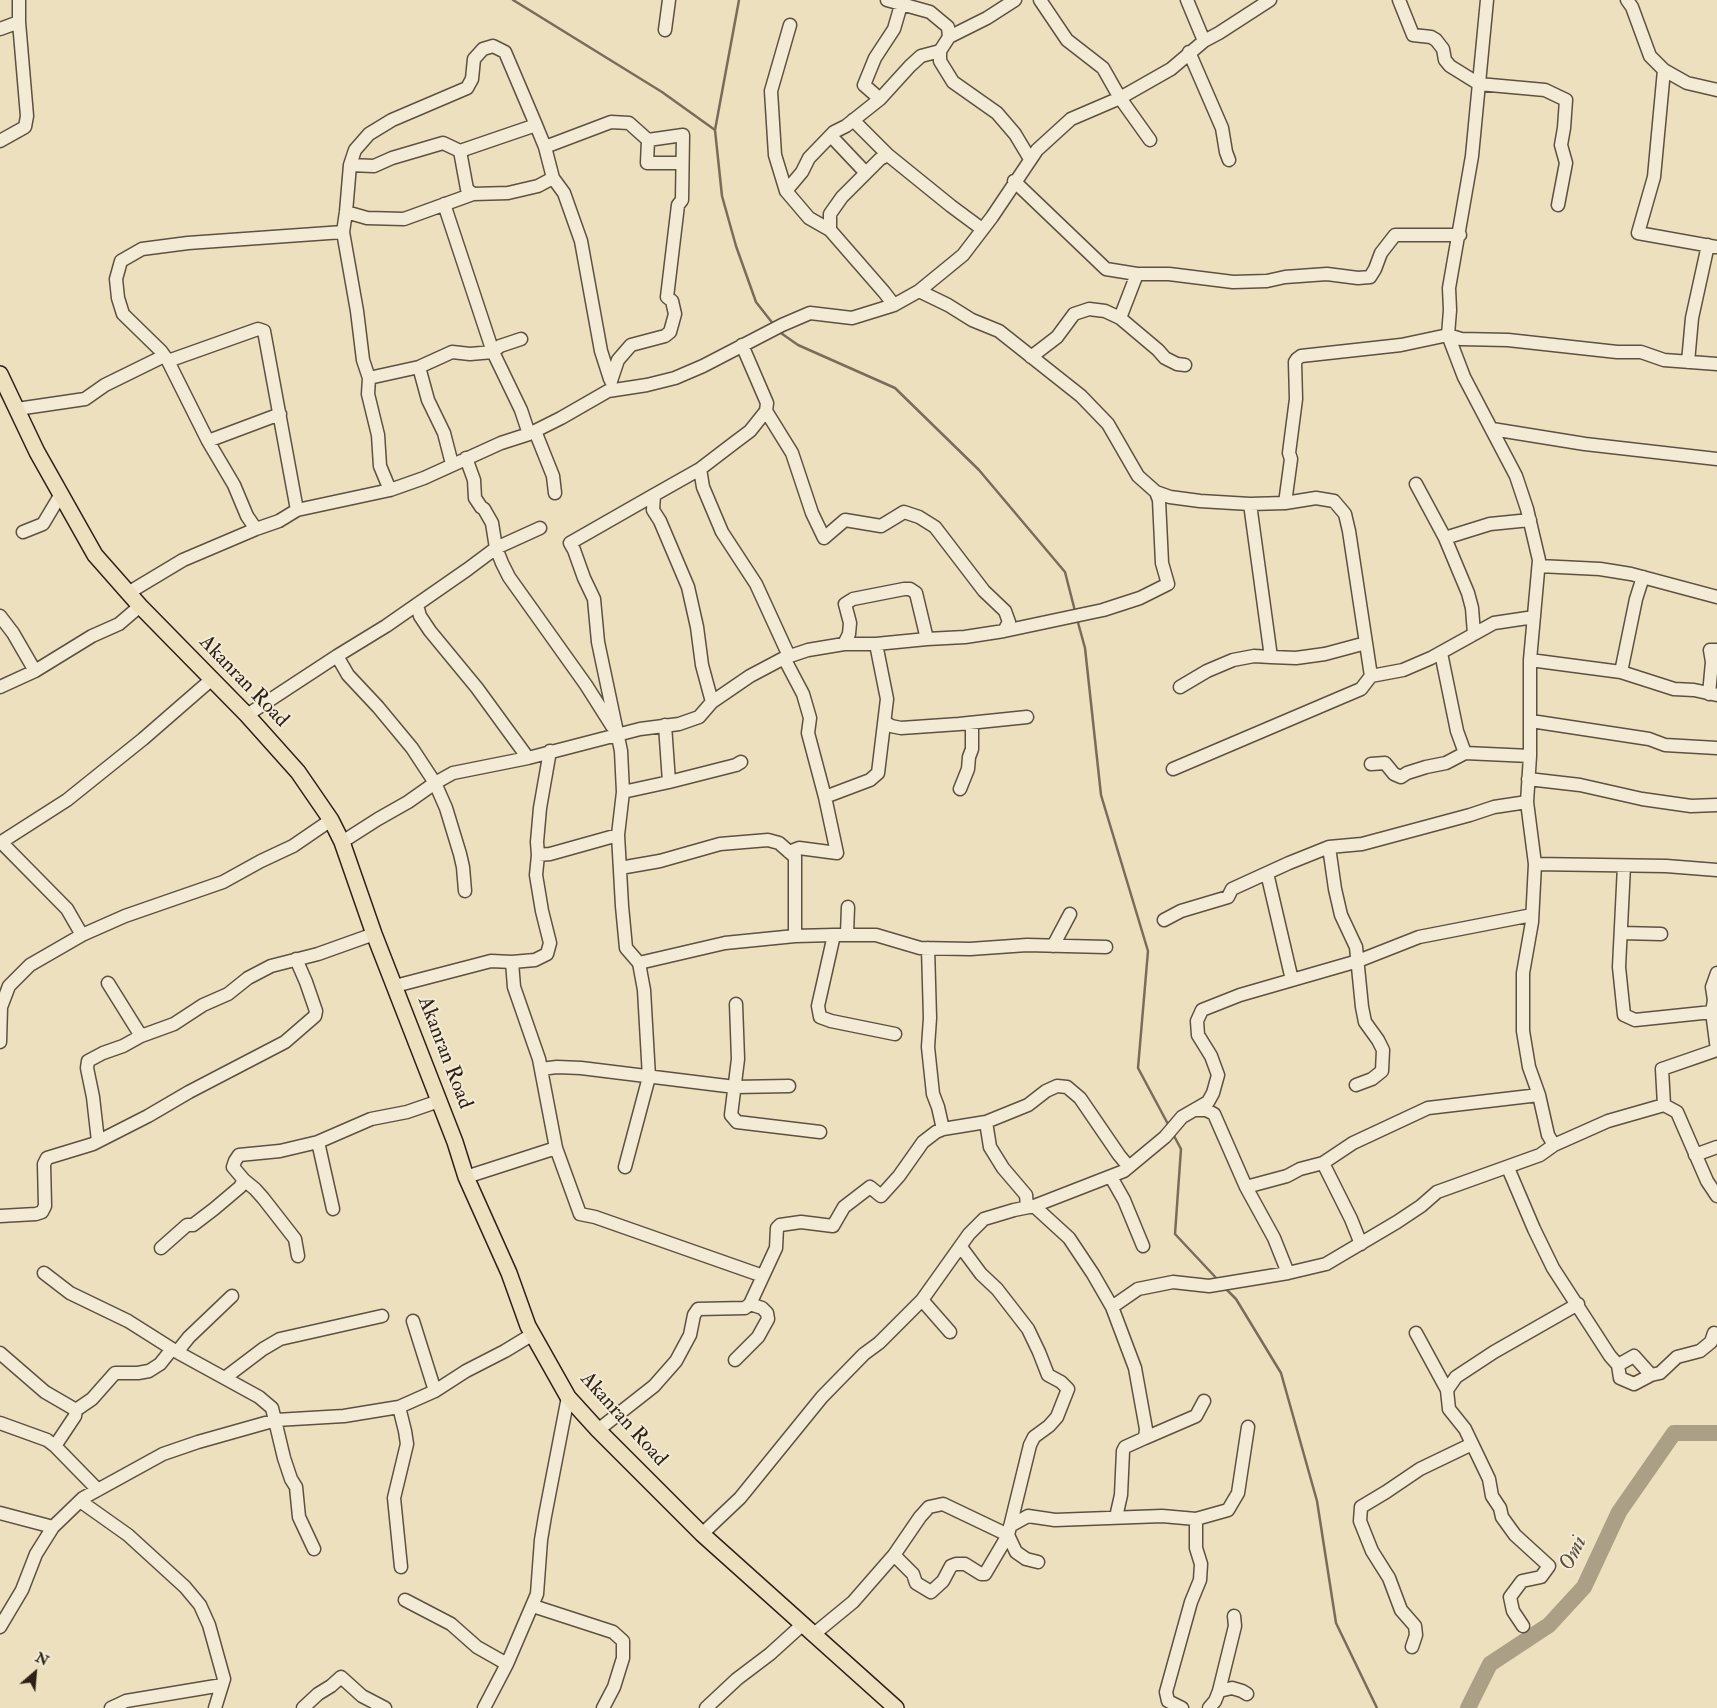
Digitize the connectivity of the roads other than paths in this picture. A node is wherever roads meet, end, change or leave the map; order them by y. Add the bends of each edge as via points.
1 (19, 0) edge
2 (669, 0) edge
3 (887, 0) edge
4 (1015, 0) edge
5 (1040, 0) edge
6 (1187, 0) edge
7 (1270, 0) edge
8 (1399, 0) edge
9 (1487, 0) edge
10 (1627, 0) edge
11 (901, 5) junction
12 (19, 22) junction
13 (790, 25) dead end
14 (0, 29) edge
15 (665, 30) dead end
16 (949, 37) junction
17 (1204, 41) junction
18 (940, 51) junction
19 (1189, 52) junction
20 (1664, 70) junction
21 (1479, 84) junction
22 (1717, 90) edge
23 (1120, 98) junction
24 (880, 99) junction
25 (854, 120) junction
26 (536, 125) junction
27 (831, 136) junction
28 (648, 140) junction
29 (1150, 140) dead end
30 (0, 141) edge
31 (545, 147) junction
32 (460, 151) junction
33 (888, 155) junction
34 (1030, 159) junction
35 (1229, 160) dead end
36 (681, 163) junction
37 (350, 165) junction
38 (866, 172) junction
39 (553, 178) junction
40 (1014, 181) junction
41 (786, 191) junction
42 (473, 194) junction
43 (444, 204) junction
44 (1558, 205) dead end
45 (346, 212) junction
46 (982, 229) junction
47 (830, 230) junction
48 (343, 232) junction
49 (1460, 235) junction
50 (1713, 246) edge
51 (1137, 274) junction
52 (919, 291) junction
53 (894, 305) junction
54 (1120, 318) junction
55 (1448, 336) junction
56 (521, 340) dead end
57 (742, 345) junction
58 (493, 352) junction
59 (1031, 357) junction
60 (166, 359) junction
61 (1688, 362) junction
62 (1717, 364) edge
63 (1185, 365) dead end
64 (419, 367) junction
65 (368, 378) junction
66 (2, 384) edge
67 (612, 385) junction
68 (17, 409) junction
69 (766, 410) junction
70 (280, 414) junction
71 (1492, 430) junction
72 (532, 433) junction
73 (208, 441) junction
74 (466, 458) junction
75 (1717, 459) edge
76 (452, 464) junction
77 (700, 469) junction
78 (1416, 484) dead end
79 (390, 490) junction
80 (555, 492) dead end
81 (61, 494) junction
82 (654, 496) junction
83 (1162, 497) junction
84 (1285, 503) junction
85 (1250, 504) junction
86 (297, 510) junction
87 (1530, 520) junction
88 (540, 528) dead end
89 (256, 529) junction
90 (23, 532) dead end
91 (1445, 538) junction
92 (496, 548) junction
93 (1539, 566) junction
94 (1643, 577) junction
95 (128, 593) junction
96 (1717, 596) edge
97 (416, 605) junction
98 (140, 606) junction
99 (0, 616) edge
100 (1534, 617) junction
101 (1004, 631) junction
102 (1474, 634) junction
103 (927, 639) junction
104 (1366, 643) junction
105 (844, 644) junction
106 (876, 644) junction
107 (1717, 650) edge
108 (1441, 653) junction
109 (337, 656) junction
110 (787, 657) junction
111 (1271, 657) junction
112 (1530, 660) junction
113 (35, 671) junction
114 (1621, 672) junction
115 (1371, 676) junction
116 (212, 679) junction
117 (0, 687) edge
118 (1180, 687) dead end
119 (1713, 695) edge
120 (712, 702) junction
121 (247, 716) junction
122 (1027, 717) dead end
123 (1531, 721) junction
124 (884, 722) junction
125 (972, 723) junction
126 (665, 725) junction
127 (617, 735) junction
128 (1717, 748) edge
129 (550, 751) junction
130 (1465, 753) junction
131 (1530, 756) junction
132 (528, 758) junction
133 (740, 762) dead end
134 (1371, 764) dead end
135 (1173, 770) dead end
136 (1528, 779) junction
137 (669, 782) junction
138 (435, 783) junction
139 (960, 790) dead end
140 (623, 792) junction
141 (825, 797) junction
142 (1527, 802) junction
143 (1717, 805) edge
144 (331, 820) junction
145 (618, 835) junction
146 (0, 842) edge
147 (342, 842) junction
148 (1329, 847) junction
149 (789, 852) junction
150 (538, 855) junction
151 (1535, 864) junction
152 (1624, 866) junction
153 (620, 868) junction
154 (1717, 870) edge
155 (1267, 873) junction
156 (465, 892) dead end
157 (848, 907) dead end
158 (1070, 914) dead end
159 (1532, 915) junction
160 (1164, 920) dead end
161 (1622, 933) junction
162 (82, 934) junction
163 (374, 934) junction
164 (847, 934) junction
165 (1661, 934) dead end
166 (834, 935) junction
167 (795, 936) junction
168 (1053, 946) junction
169 (1106, 947) dead end
170 (928, 948) junction
171 (296, 960) junction
172 (1358, 961) junction
173 (512, 962) junction
174 (640, 963) junction
175 (1717, 973) edge
176 (1292, 980) junction
177 (108, 983) dead end
178 (396, 986) junction
179 (736, 1004) dead end
180 (1712, 1012) junction
181 (895, 1034) dead end
182 (141, 1036) junction
183 (0, 1042) edge
184 (1717, 1050) edge
185 (541, 1069) junction
186 (649, 1077) junction
187 (1356, 1085) dead end
188 (789, 1086) dead end
189 (735, 1087) junction
190 (1539, 1095) junction
191 (440, 1101) junction
192 (1664, 1106) junction
193 (1195, 1110) junction
194 (986, 1122) junction
195 (942, 1129) junction
196 (820, 1132) dead end
197 (98, 1141) junction
198 (318, 1142) junction
199 (1554, 1145) junction
200 (1717, 1147) edge
201 (556, 1148) junction
202 (1695, 1155) junction
203 (1323, 1164) junction
204 (625, 1167) dead end
205 (1129, 1167) junction
206 (1508, 1168) junction
207 (466, 1177) junction
208 (1111, 1177) junction
209 (244, 1180) junction
210 (1246, 1187) junction
211 (1717, 1196) edge
212 (1031, 1206) junction
213 (333, 1209) dead end
214 (0, 1216) edge
215 (1361, 1244) junction
216 (1143, 1246) dead end
217 (161, 1248) dead end
218 (961, 1248) junction
219 (298, 1256) dead end
220 (1288, 1272) junction
221 (44, 1273) dead end
222 (763, 1276) junction
223 (232, 1296) dead end
224 (922, 1300) junction
225 (750, 1304) junction
226 (1578, 1304) junction
227 (1112, 1307) junction
228 (382, 1316) dead end
229 (413, 1321) dead end
230 (950, 1332) dead end
231 (1416, 1333) dead end
232 (1714, 1333) dead end
233 (533, 1334) junction
234 (175, 1350) junction
235 (0, 1353) edge
236 (735, 1360) dead end
237 (1618, 1365) junction
238 (1651, 1375) junction
239 (226, 1377) junction
240 (1447, 1390) junction
241 (435, 1391) junction
242 (568, 1397) junction
243 (1204, 1401) dead end
244 (398, 1407) junction
245 (76, 1410) junction
246 (276, 1420) junction
247 (0, 1423) edge
248 (1248, 1427) dead end
249 (598, 1430) junction
250 (1145, 1438) junction
251 (1472, 1444) junction
252 (55, 1446) junction
253 (98, 1490) junction
254 (80, 1501) junction
255 (0, 1513) edge
256 (1116, 1517) junction
257 (1196, 1519) junction
258 (53, 1527) junction
259 (1009, 1530) junction
260 (702, 1534) junction
261 (314, 1548) dead end
262 (894, 1555) junction
263 (1038, 1562) dead end
264 (401, 1567) dead end
265 (405, 1600) dead end
266 (533, 1606) junction
267 (1234, 1616) dead end
268 (1, 1624) edge
269 (1523, 1626) dead end
270 (808, 1630) junction
271 (1412, 1647) dead end
272 (508, 1664) junction
273 (222, 1684) junction
274 (1219, 1691) junction
275 (1246, 1694) dead end
276 (891, 1706) edge
277 (111, 1708) edge
278 (215, 1708) edge
279 (303, 1708) edge
280 (385, 1708) edge
281 (484, 1708) edge
282 (603, 1708) edge
283 (706, 1708) edge
284 (1182, 1708) edge
285 (1210, 1708) edge

1 - 12 street
2 - 15 street
3 - 11 street
4 - 16 street
5 - 23 street via 1068,40 1103,68
6 - 17 street
7 - 17 street
8 - 21 street via 1413,35 1436,40 1450,66
9 - 21 street
10 - 20 street via 1650,56
11 - 16 street via 930,12 948,27
11 - 24 street via 894,29 875,58 864,85
12 - 14 street
12 - 30 street via 27,116 25,127
13 - 41 street via 770,91 775,155
16 - 18 street
17 - 19 street
18 - 24 street via 921,56
18 - 34 street via 940,61 952,82 997,114 1015,134
19 - 23 street via 1170,69
19 - 35 street via 1222,128
20 - 22 street via 1687,83
20 - 50 street via 1654,177 1638,233
21 - 44 street via 1546,90 1566,100 1561,145 1566,163
21 - 49 street
23 - 29 street
23 - 34 street via 1071,119
24 - 25 street
25 - 27 street
25 - 33 street
26 - 31 street
26 - 32 street
26 - 37 street via 505,52 493,46 483,49 474,59 472,80 467,88 392,120 369,134 355,150
27 - 38 street
27 - 41 street via 809,158
28 - 31 street via 629,123 611,122
28 - 36 street via 647,163
28 - 36 street via 683,135
31 - 39 street
32 - 37 street via 443,143 374,166
32 - 42 street via 467,189
33 - 38 street
33 - 46 street
34 - 40 street
36 - 67 street via 682,200 678,205 667,297 672,301 675,314 670,332 631,345 618,360
37 - 45 street
38 - 47 street via 830,214
39 - 42 street via 538,186 508,194
39 - 67 street via 564,192 581,241 601,351
40 - 46 street
40 - 51 street via 1106,269
41 - 47 street via 809,218
42 - 43 street
43 - 45 street via 404,219 367,218
43 - 58 street
45 - 48 street
46 - 52 street via 963,255
47 - 53 street
48 - 60 street via 188,243 142,250 121,261 116,279 123,314
48 - 65 street
49 - 51 street via 1395,235 1381,253 1370,277 1327,274 1233,282 1169,274
49 - 55 street via 1449,288
50 - 61 street via 1692,318
51 - 54 street
52 - 53 street
52 - 59 street via 999,331
53 - 57 street via 852,318 810,314
54 - 59 street via 1105,311 1089,309 1074,314 1058,337
54 - 63 street via 1164,358
55 - 61 street via 1641,352 1664,360
55 - 71 street via 1464,377
55 - 84 street via 1297,358
56 - 58 street via 500,346
57 - 67 street via 675,378
57 - 69 street via 767,403
58 - 64 street via 452,352
58 - 72 street
59 - 83 street via 1080,396 1108,424 1138,476
60 - 68 street via 105,385 85,399
60 - 70 street via 258,329 264,331
60 - 73 street
61 - 62 street
64 - 65 street
64 - 76 street
65 - 79 street via 380,466
66 - 68 main road, Akanran Road
67 - 72 street via 608,391
68 - 81 main road, Akanran Road via 36,452
69 - 77 street via 750,431
69 - 101 street via 792,453 824,538 846,520 881,526 904,512 919,517 935,527 984,592 1005,611 1009,622
70 - 73 street
70 - 86 street
71 - 75 street
71 - 87 street via 1516,476
72 - 74 street
72 - 80 street via 553,476
73 - 89 street
74 - 76 street
74 - 92 street via 474,480 475,498 492,522
76 - 79 street
77 - 82 street
77 - 110 street via 703,487 722,532 756,584
78 - 91 street
79 - 86 street
81 - 90 street via 43,524
81 - 95 main road, Akanran Road via 95,555
82 - 120 street via 653,510 688,587
82 - 127 street via 570,543 594,599 598,642
83 - 85 street
83 - 101 street via 1162,563 1168,584 1140,598 1102,610
84 - 85 street
84 - 104 street via 1316,498 1334,501 1345,514
85 - 111 street
86 - 89 street
87 - 91 street via 1490,524
87 - 93 street
88 - 92 street
89 - 95 street via 183,560
91 - 102 street via 1468,593
92 - 97 street
92 - 127 street via 514,584
93 - 94 street via 1600,569
93 - 100 street
94 - 96 street
94 - 114 street
95 - 98 main road, Akanran Road
97 - 109 street
97 - 132 street via 430,631
98 - 113 street via 119,624 92,636
98 - 116 main road, Akanran Road
99 - 113 street
100 - 102 street via 1494,623
100 - 112 street
101 - 103 street
102 - 108 street
103 - 105 street via 916,593 904,589 854,599 845,604 850,623
103 - 106 street
104 - 111 street via 1325,654
104 - 115 street
105 - 106 street
105 - 110 street
106 - 124 street via 887,699
107 - 119 street via 1710,650
108 - 115 street via 1403,670
108 - 130 street via 1457,731
109 - 121 street
109 - 138 street via 348,676 412,748
110 - 120 street via 750,676
110 - 141 street via 810,718 808,733
111 - 118 street via 1233,660
112 - 114 street
112 - 123 street
113 - 117 street
114 - 119 street via 1674,689
115 - 135 street via 1361,689
116 - 121 main road, Akanran Road
116 - 146 street via 67,800
120 - 126 street via 699,717
121 - 144 main road, Akanran Road via 298,772
122 - 125 street
123 - 128 street via 1665,745
123 - 131 street
124 - 125 street via 901,728
124 - 141 street via 878,772 870,780
125 - 139 street via 972,749
126 - 127 street
126 - 137 street
127 - 129 street
127 - 140 street
129 - 132 street
129 - 150 street via 540,808
130 - 131 street
130 - 134 street via 1446,763 1401,777 1385,763
131 - 136 street
132 - 138 street via 453,774
133 - 137 street
136 - 142 street
136 - 143 street via 1580,785 1683,805
137 - 140 street
138 - 147 street
138 - 156 street via 460,854
140 - 145 street
141 - 149 street via 837,853 799,848
142 - 148 street via 1494,807 1362,844
142 - 151 street
144 - 147 main road, Akanran Road
144 - 162 street via 293,846 223,882
145 - 150 street
145 - 153 street
146 - 162 street via 67,909
147 - 163 main road, Akanran Road
148 - 155 street
148 - 172 street via 1341,915 1356,947
149 - 153 street via 779,843 768,840 748,841 720,844 660,861
149 - 167 street via 795,857
150 - 173 street via 536,876 550,943 547,954 535,960
151 - 152 street
151 - 159 street
152 - 154 street
152 - 161 street
153 - 174 street via 626,948
155 - 160 street via 1232,889 1228,897 1181,911
155 - 176 street
157 - 164 street
158 - 168 street
159 - 172 street via 1420,937
159 - 190 street via 1524,972 1523,1031 1529,1067
161 - 165 street
161 - 180 street via 1619,967 1624,1015 1634,1020
162 - 183 street via 30,965 9,986 1,1008
163 - 171 street
163 - 178 main road, Akanran Road
164 - 166 street
164 - 170 street via 876,935
166 - 167 street
166 - 181 street via 818,1006 820,1017
167 - 174 street via 725,943
168 - 169 street
168 - 170 street
170 - 195 street via 928,1046 932,1094
171 - 182 street via 271,966 174,1024
171 - 197 street via 316,1011 315,1016 284,1042
172 - 176 street
172 - 187 street via 1365,1022 1383,1050 1382,1071
173 - 178 street via 491,961
173 - 185 street via 514,987
174 - 186 street
175 - 180 street via 1712,987
176 - 193 street via 1202,1010 1197,1021 1198,1035 1218,1075 1208,1102
177 - 182 street
178 - 191 main road, Akanran Road
179 - 189 street via 738,1059
180 - 184 street
182 - 197 street via 88,1061
184 - 192 street via 1662,1069
185 - 186 street via 566,1067
185 - 201 street
186 - 189 street
186 - 204 street
188 - 189 street
189 - 196 street via 731,1114 737,1122
190 - 199 street via 1548,1134
190 - 203 street via 1428,1108 1353,1143
191 - 198 street via 371,1119
191 - 207 main road, Akanran Road
192 - 199 street via 1608,1121
192 - 202 street via 1677,1112
193 - 205 street via 1182,1117 1166,1137
193 - 210 street via 1214,1114
194 - 195 street
194 - 205 street via 1028,1105 1057,1086 1067,1087 1080,1098
194 - 212 street via 990,1147
195 - 222 street via 923,1142 900,1176 881,1196 870,1187 844,1207 833,1226 802,1222 780,1225 776,1248
197 - 214 street via 45,1160 45,1206 42,1212
198 - 209 street via 239,1155 233,1167
198 - 213 street
199 - 206 street via 1540,1155
200 - 202 street
201 - 207 street
201 - 222 street via 580,1214
202 - 211 street via 1706,1181
203 - 210 street
203 - 215 street
205 - 208 street
206 - 215 street via 1437,1192 1421,1206
206 - 226 street via 1553,1268
207 - 233 main road, Akanran Road
208 - 212 street
208 - 216 street
209 - 217 street via 214,1210 193,1225 187,1225
209 - 219 street via 263,1198 295,1239
210 - 220 street via 1274,1238
212 - 218 street via 984,1220
212 - 227 street via 1069,1238
215 - 220 street via 1326,1264
218 - 224 street
218 - 259 street via 1028,1329 1048,1374 1068,1389 1057,1417 1034,1437 1030,1446
220 - 227 street via 1209,1286 1173,1282 1138,1289
221 - 234 street via 70,1293 128,1321
222 - 225 street
223 - 234 street
224 - 230 street
224 - 260 street via 827,1391 740,1498
225 - 236 street via 762,1308 768,1313 768,1319 758,1338
225 - 249 street via 745,1308 698,1309 690,1335 676,1361 654,1386
226 - 237 street
226 - 240 street via 1494,1352 1456,1377
227 - 250 street via 1135,1368
228 - 239 street via 280,1339
229 - 241 street
231 - 240 street
232 - 238 street via 1711,1342 1700,1351 1678,1357 1660,1373
233 - 241 street
233 - 242 main road, Akanran Road
234 - 239 street
234 - 245 street via 149,1371 115,1373 92,1399
235 - 245 street via 45,1392
237 - 238 street via 1634,1356
237 - 238 street via 1620,1378 1634,1384
239 - 246 street via 272,1408
240 - 251 street via 1449,1409
241 - 244 street
242 - 249 main road, Akanran Road
242 - 266 street via 546,1508
243 - 250 street via 1196,1416
244 - 246 street via 344,1416
244 - 264 street via 407,1444 394,1498
245 - 252 street
246 - 253 street via 163,1454
246 - 261 street via 284,1458 296,1487 300,1517
247 - 252 street
248 - 257 street via 1238,1493 1228,1510
249 - 260 main road, Akanran Road
250 - 256 street via 1122,1451 1121,1495
251 - 269 street via 1502,1517 1509,1528 1549,1566 1541,1577 1522,1581 1510,1597 1513,1611
251 - 271 street via 1420,1469 1361,1507 1360,1521 1372,1551 1389,1578 1401,1610 1415,1626
252 - 253 street
253 - 254 street
254 - 258 street
254 - 273 street via 128,1535 200,1604 216,1645 224,1679
255 - 258 street
256 - 257 street
256 - 259 street via 1055,1520 1028,1516
257 - 284 street via 1200,1580 1166,1692 1168,1701
258 - 268 street
259 - 262 street via 943,1504 929,1507
259 - 262 street via 986,1574 965,1564 956,1564 931,1592 916,1584 913,1574
259 - 263 street via 1016,1552
260 - 270 main road, Akanran Road
262 - 270 street via 853,1602
265 - 272 street via 451,1624 477,1647
266 - 272 street
266 - 282 street via 613,1632 623,1641 623,1658
267 - 274 street via 1235,1626
270 - 276 main road, Akanran Road
270 - 283 street via 737,1679
272 - 281 street
273 - 277 street via 126,1701
273 - 278 street
274 - 275 street via 1232,1688
274 - 285 street
279 - 280 street via 341,1678 362,1696

